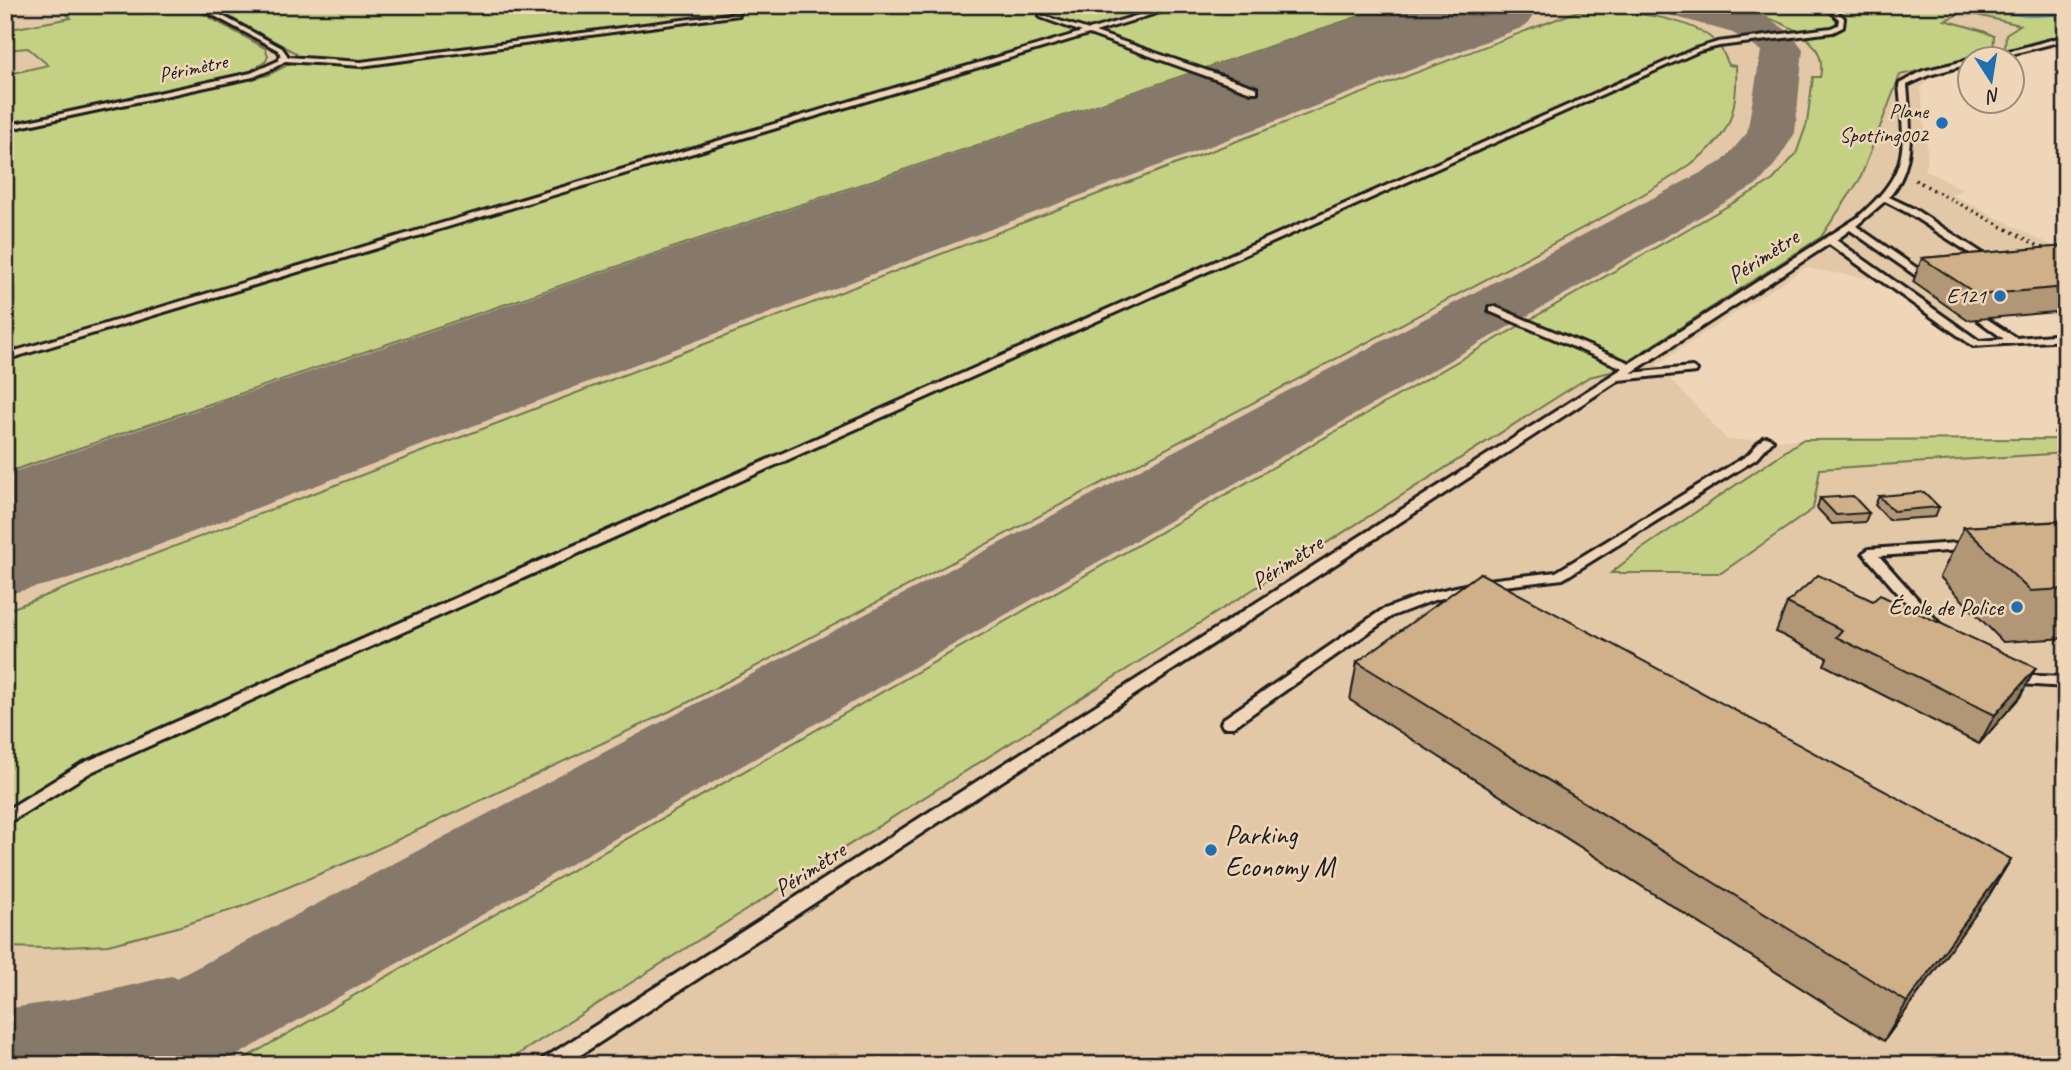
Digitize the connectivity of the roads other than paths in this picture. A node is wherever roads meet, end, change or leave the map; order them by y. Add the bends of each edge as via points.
1 (197, 5) edge
2 (1180, 5) edge
3 (1826, 5) edge
4 (736, 15) dead end
5 (1042, 16) dead end
6 (1091, 33) junction
7 (2066, 38) edge
8 (2025, 48) edge
9 (282, 58) junction
10 (1955, 66) edge
11 (1254, 90) dead end
12 (5, 128) edge
13 (1885, 198) junction
14 (1850, 226) junction
15 (1830, 240) junction
16 (1997, 267) edge
17 (1928, 280) edge
18 (1492, 309) dead end
19 (1982, 318) dead end
20 (2066, 337) edge
21 (2014, 341) junction
22 (5, 357) edge
23 (1632, 368) junction
24 (1692, 370) dead end
25 (1617, 377) junction
26 (1767, 440) dead end
27 (1987, 544) edge
28 (1942, 635) edge
29 (1993, 672) edge
30 (2066, 682) edge
31 (1228, 723) dead end
32 (5, 819) edge
33 (549, 1065) edge

1 - 9 lane, Périmètre via 280,49
2 - 6 lane
3 - 32 lane via 1842,19 1841,26 1697,50 86,768
4 - 9 lane via 361,64
5 - 6 lane
6 - 11 lane
6 - 22 lane
7 - 8 lane
9 - 12 lane, Périmètre via 253,75
10 - 13 lane, Périmètre via 1903,84 1907,164
13 - 14 lane, Périmètre
13 - 16 lane
14 - 15 lane, Périmètre
14 - 17 lane
15 - 21 lane via 1977,344
15 - 23 lane, Périmètre
18 - 23 lane
19 - 21 lane
20 - 21 lane
23 - 25 lane, Périmètre
24 - 25 lane
25 - 33 lane, Périmètre
26 - 31 lane via 1752,457 1559,576 1487,584 1387,613
27 - 28 lane via 1868,553
29 - 30 lane via 2015,682

